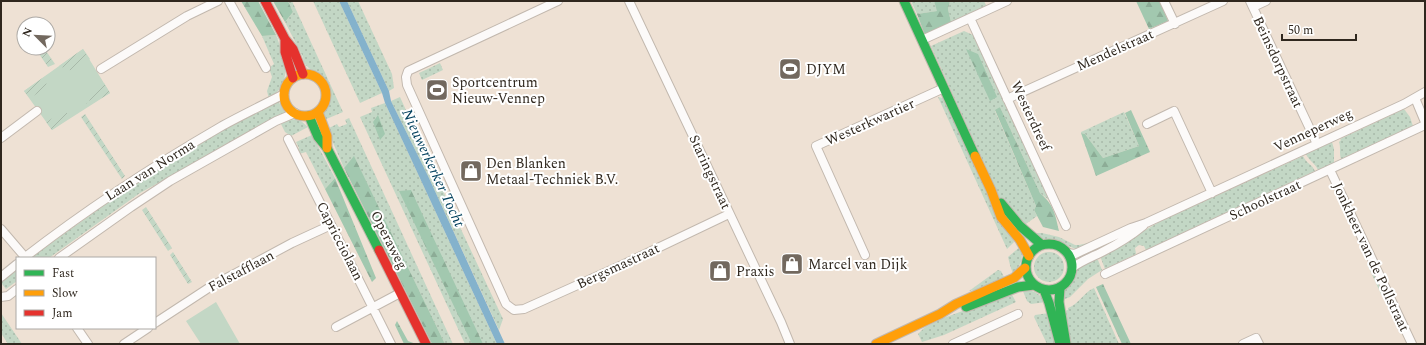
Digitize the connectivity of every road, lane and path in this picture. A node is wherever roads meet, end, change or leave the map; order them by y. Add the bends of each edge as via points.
1 (218, 1) edge
2 (229, 1) edge
3 (265, 1) edge
4 (558, 1) edge
5 (629, 1) edge
6 (904, 1) edge
7 (1007, 1) edge
8 (1164, 1) edge
9 (1223, 1) edge
10 (1266, 1) edge
11 (1251, 4) edge
12 (970, 18) junction
13 (1175, 24) junction
14 (285, 39) junction
15 (922, 40) junction
16 (266, 68) dead end
17 (101, 69) dead end
18 (303, 74) junction
19 (293, 78) junction
20 (944, 88) junction
21 (284, 94) junction
22 (1421, 95) edge
23 (1007, 99) junction
24 (37, 111) dead end
25 (318, 112) junction
26 (294, 113) junction
27 (309, 116) junction
28 (1147, 124) dead end
29 (1425, 124) edge
30 (1, 138) edge
31 (288, 139) dead end
32 (1316, 144) junction
33 (327, 148) junction
34 (1330, 170) junction
35 (991, 190) junction
36 (1212, 193) junction
37 (730, 214) junction
38 (1146, 223) junction
39 (331, 225) junction
40 (1066, 226) dead end
41 (1, 229) edge
42 (1042, 245) junction
43 (1067, 253) junction
44 (865, 255) dead end
45 (1029, 256) junction
46 (24, 257) edge
47 (26, 257) edge
48 (60, 257) edge
49 (16, 265) edge
50 (1025, 268) junction
51 (1072, 268) junction
52 (1105, 274) dead end
53 (1, 277) edge
54 (1034, 286) junction
55 (1060, 288) junction
56 (16, 290) edge
57 (1044, 290) junction
58 (400, 293) junction
59 (1, 297) edge
60 (373, 308) junction
61 (940, 314) junction
62 (1018, 314) dead end
63 (156, 322) edge
64 (336, 327) dead end
65 (77, 329) edge
66 (146, 329) edge
67 (1258, 341) edge
68 (88, 344) edge
69 (124, 344) edge
70 (391, 344) edge
71 (426, 344) edge
72 (790, 344) edge
73 (876, 344) edge
74 (953, 344) edge
75 (1060, 344) edge
76 (1066, 344) edge
77 (1244, 344) edge
78 (1412, 344) edge

1 - 17 street via 187,16
2 - 16 street
3 - 14 street
4 - 37 street, Bergsmastraat via 408,71 406,77 407,85 506,304 514,310 524,309
5 - 37 street, Staringstraat
6 - 15 street
7 - 12 street
8 - 13 street
9 - 13 street, Mendelstraat
10 - 11 street
11 - 32 street, Beinsdorpstraat
12 - 15 street
12 - 23 street, Westerdreef
13 - 23 street, Mendelstraat
14 - 18 street via 293,49
14 - 19 street
15 - 20 street
18 - 19 street
18 - 25 street via 315,76 326,90 325,102
19 - 21 street
20 - 35 street
20 - 44 street, Westerkwartier via 816,146
21 - 26 street via 287,105
21 - 47 street, Laan van Norma via 223,126 131,181
22 - 29 street
22 - 32 street, Venneperweg
23 - 40 street, Westerdreef
24 - 30 street
25 - 27 street
25 - 33 street, Operaweg via 327,136
26 - 27 street
26 - 48 street, Laan van Norma via 170,181
27 - 33 street, Operaweg via 318,137
28 - 36 street via 1174,111
29 - 34 street, Schoolstraat
31 - 39 street, Capricciolaan
32 - 36 street, Venneperweg
33 - 58 street, Operaweg
34 - 52 street, Schoolstraat
34 - 78 street, Jonkheer van de Pollstraat
35 - 42 street via 1006,211
35 - 45 street via 1001,216 1022,242
36 - 38 street, Venneperweg
37 - 72 street, Staringstraat
38 - 43 street, Venneperweg via 1075,254
38 - 51 street, Venneperweg via 1135,233
39 - 60 street, Capricciolaan
39 - 63 street, Falstafflaan via 210,287
41 - 46 street
42 - 43 street via 1058,246
42 - 45 street via 1034,249
43 - 51 street
45 - 50 street
49 - 53 street
50 - 54 street
50 - 61 street via 1014,278
51 - 55 street via 1068,280
54 - 57 street
54 - 61 street via 1018,287 958,310
55 - 57 street
55 - 76 street via 1059,302
56 - 59 street via 8,296
57 - 75 street
58 - 60 street
58 - 71 street, Operaweg
60 - 64 street
60 - 70 street, Capricciolaan
61 - 73 street
62 - 74 street
65 - 68 street
66 - 69 street
67 - 77 street

